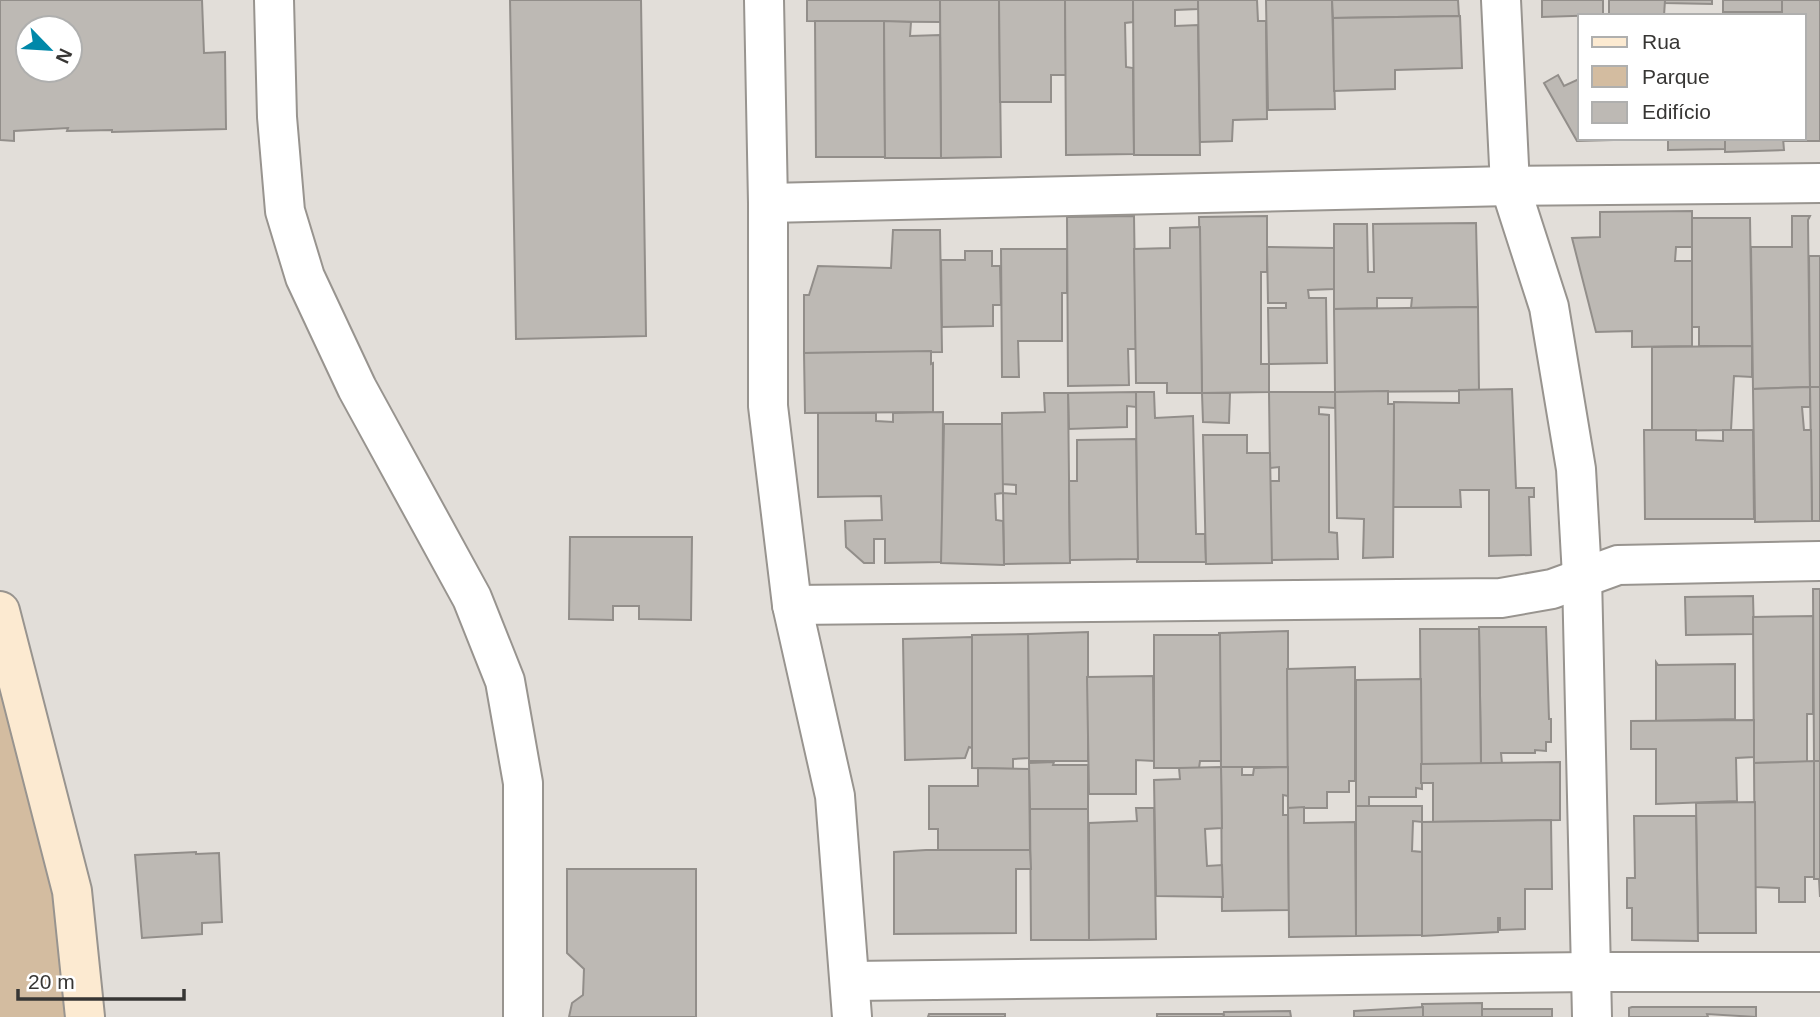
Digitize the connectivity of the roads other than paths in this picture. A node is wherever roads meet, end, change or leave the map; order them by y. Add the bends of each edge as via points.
1 (274, 0) edge
2 (764, 0) edge
3 (1501, 0) edge
4 (1820, 183) edge
5 (1510, 187) junction
6 (768, 203) junction
7 (1820, 561) edge
8 (1582, 576) junction
9 (792, 605) junction
10 (0, 611) edge
11 (1591, 972) junction
12 (1820, 972) edge
13 (852, 999) edge
14 (85, 1017) edge
15 (523, 1017) edge
16 (1592, 1017) edge

1 - 15 street via 285,211 305,277 357,388 472,598 505,681 523,783
2 - 6 street
3 - 5 street
4 - 5 street
5 - 6 street
5 - 8 street via 1549,307 1576,469
6 - 9 street via 768,406
7 - 8 street via 1618,565
8 - 9 street via 1552,589 1501,597
8 - 11 street
9 - 13 street via 835,796
10 - 14 main road via 72,891
11 - 12 street
11 - 13 street
11 - 16 street

